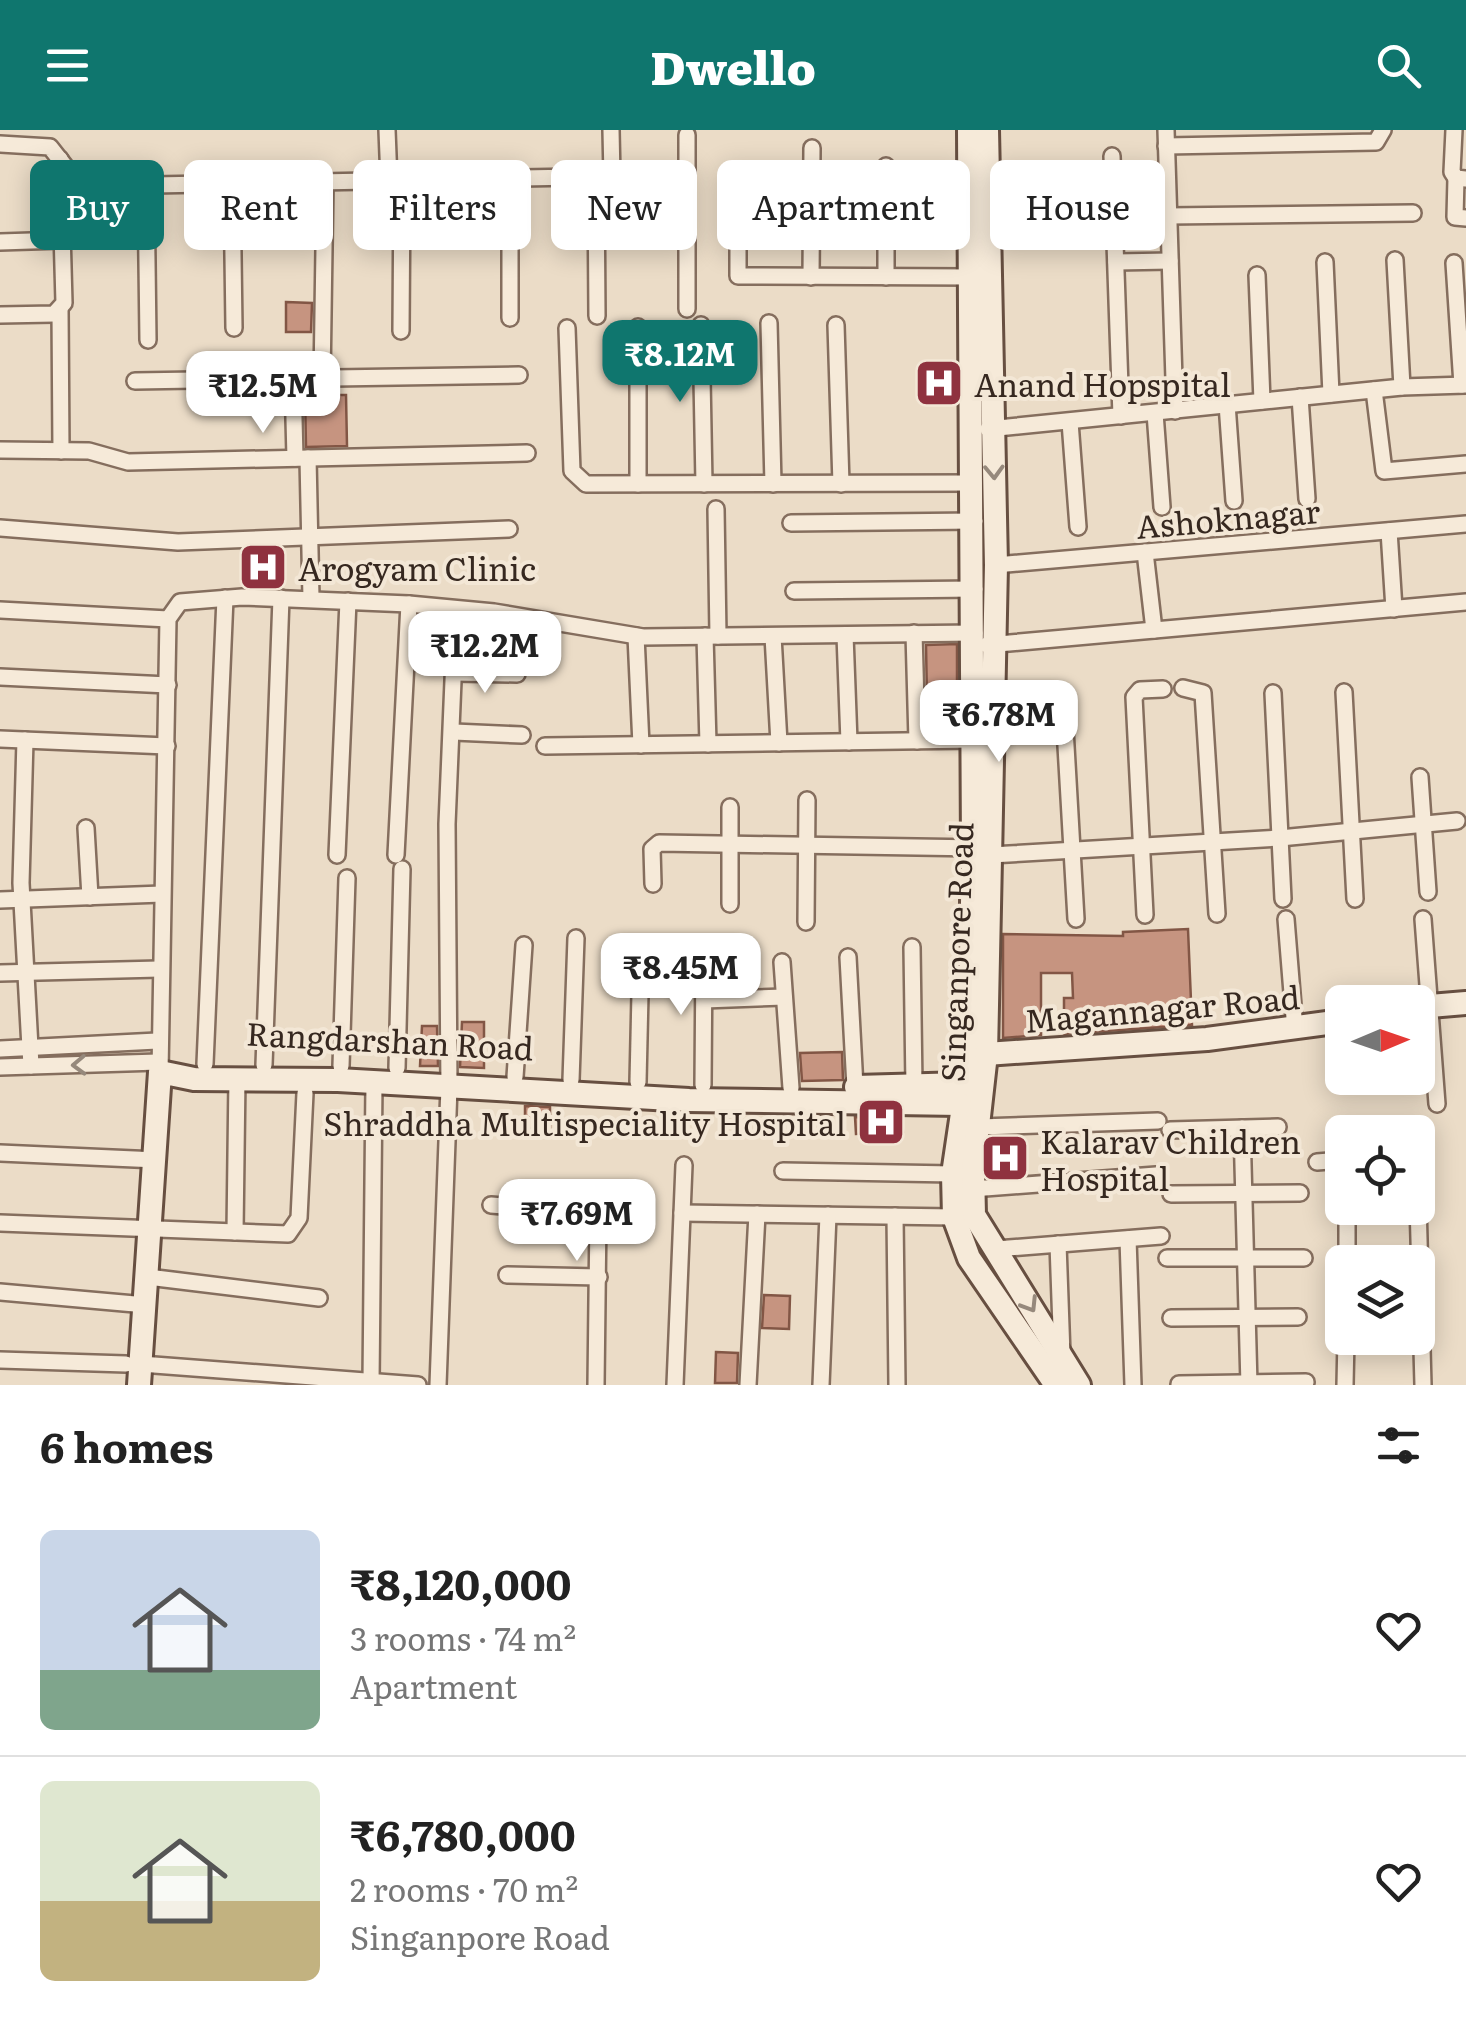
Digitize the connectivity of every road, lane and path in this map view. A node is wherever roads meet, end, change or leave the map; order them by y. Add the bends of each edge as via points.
1 (387, 130) edge
2 (611, 130) edge
3 (969, 130) edge
4 (987, 130) edge
5 (1382, 130) edge
6 (1458, 133) edge
7 (687, 135) dead end
8 (1241, 137) edge
9 (1313, 137) edge
10 (1166, 138) edge
11 (0, 144) edge
12 (812, 148) dead end
13 (1112, 156) dead end
14 (60, 159) edge
15 (392, 160) edge
16 (607, 160) edge
17 (687, 160) edge
18 (812, 160) edge
19 (1461, 179) edge
20 (971, 202) joint
21 (1413, 213) dead end
22 (1168, 216) junction
23 (1466, 218) edge
24 (30, 241) edge
25 (0, 242) edge
26 (62, 250) edge
27 (147, 250) edge
28 (233, 250) edge
29 (324, 250) edge
30 (398, 250) edge
31 (510, 250) edge
32 (600, 250) edge
33 (686, 250) edge
34 (738, 250) edge
35 (811, 250) edge
36 (886, 250) edge
37 (1395, 260) dead end
38 (1170, 261) junction
39 (1116, 262) junction
40 (1325, 262) dead end
41 (1454, 263) dead end
42 (972, 276) junction
43 (1257, 276) dead end
44 (886, 277) junction
45 (811, 278) junction
46 (60, 309) junction
47 (686, 309) dead end
48 (0, 316) edge
49 (597, 316) dead end
50 (510, 318) dead end
51 (769, 323) dead end
52 (701, 325) dead end
53 (836, 325) dead end
54 (638, 326) dead end
55 (234, 328) dead end
56 (568, 328) dead end
57 (401, 331) dead end
58 (148, 340) dead end
59 (519, 375) dead end
60 (293, 380) junction
61 (322, 380) junction
62 (135, 381) dead end
63 (1464, 385) edge
64 (1402, 387) junction
65 (1374, 390) junction
66 (1330, 394) junction
67 (1300, 397) junction
68 (1262, 401) junction
69 (1226, 404) junction
70 (1174, 411) junction
71 (1155, 412) junction
72 (1120, 416) junction
73 (1070, 422) junction
74 (983, 430) junction
75 (0, 450) edge
76 (61, 451) junction
77 (527, 453) dead end
78 (301, 458) junction
79 (1466, 464) edge
80 (974, 483) junction
81 (638, 484) junction
82 (704, 484) junction
83 (774, 484) junction
84 (841, 484) junction
85 (1307, 499) dead end
86 (1234, 500) dead end
87 (1162, 507) dead end
88 (716, 509) dead end
89 (974, 521) junction
90 (791, 522) dead end
91 (1466, 524) edge
92 (1078, 527) dead end
93 (0, 528) edge
94 (509, 529) dead end
95 (1389, 531) junction
96 (310, 536) junction
97 (1145, 552) junction
98 (996, 565) junction
99 (975, 589) junction
100 (794, 591) dead end
101 (225, 598) junction
102 (281, 598) junction
103 (311, 598) junction
104 (348, 601) junction
105 (1466, 602) edge
106 (409, 604) junction
107 (456, 608) junction
108 (1394, 609) junction
109 (0, 610) edge
110 (168, 618) junction
111 (1154, 630) junction
112 (914, 634) junction
113 (846, 635) junction
114 (636, 636) junction
115 (711, 636) junction
116 (774, 636) junction
117 (982, 641) junction
118 (455, 673) junction
119 (517, 674) dead end
120 (0, 677) edge
121 (168, 685) junction
122 (1164, 688) dead end
123 (1183, 688) dead end
124 (1344, 692) dead end
125 (1062, 694) dead end
126 (1273, 694) dead end
127 (454, 732) junction
128 (522, 735) dead end
129 (0, 739) edge
130 (25, 740) junction
131 (973, 740) junction
132 (917, 741) junction
133 (850, 742) junction
134 (778, 743) junction
135 (708, 744) junction
136 (641, 745) junction
137 (167, 746) junction
138 (545, 746) dead end
139 (1420, 777) dead end
140 (808, 800) dead end
141 (730, 807) dead end
142 (1458, 820) dead end
143 (1423, 823) junction
144 (86, 828) dead end
145 (1352, 830) junction
146 (1280, 838) junction
147 (1212, 842) junction
148 (730, 844) junction
149 (807, 845) junction
150 (1142, 846) junction
151 (985, 850) junction
152 (1072, 850) junction
153 (337, 855) dead end
154 (348, 878) dead end
155 (653, 884) dead end
156 (1428, 892) dead end
157 (162, 894) junction
158 (90, 897) junction
159 (22, 899) junction
160 (1283, 899) dead end
161 (1355, 899) dead end
162 (0, 900) edge
163 (730, 904) dead end
164 (1217, 914) dead end
165 (1145, 915) dead end
166 (1076, 918) dead end
167 (1422, 919) dead end
168 (1286, 920) dead end
169 (806, 922) dead end
170 (576, 938) dead end
171 (524, 945) dead end
172 (912, 948) dead end
173 (641, 950) dead end
174 (704, 952) dead end
175 (848, 957) dead end
176 (782, 962) dead end
177 (159, 969) junction
178 (26, 972) junction
179 (0, 973) edge
180 (1424, 985) edge
181 (784, 997) junction
182 (704, 1000) junction
183 (1466, 1004) edge
184 (1435, 1005) edge
185 (1325, 1024) edge
186 (1294, 1030) junction
187 (157, 1041) junction
188 (30, 1047) junction
189 (0, 1049) edge
190 (986, 1054) junction
191 (206, 1064) junction
192 (264, 1065) junction
193 (31, 1066) junction
194 (340, 1066) junction
195 (0, 1067) edge
196 (396, 1068) junction
197 (164, 1069) junction
198 (238, 1077) junction
199 (514, 1078) junction
200 (449, 1080) junction
201 (571, 1080) junction
202 (638, 1082) junction
203 (374, 1083) junction
204 (702, 1085) junction
205 (914, 1086) junction
206 (855, 1087) junction
207 (791, 1088) junction
208 (1435, 1089) edge
209 (306, 1093) dead end
210 (962, 1094) junction
211 (1437, 1104) dead end
212 (1278, 1127) dead end
213 (980, 1128) junction
214 (1242, 1128) junction
215 (0, 1153) edge
216 (158, 1160) junction
217 (1325, 1161) edge
218 (1317, 1162) dead end
219 (684, 1166) dead end
220 (783, 1171) dead end
221 (953, 1174) junction
222 (1156, 1175) dead end
223 (972, 1190) junction
224 (1171, 1194) dead end
225 (1244, 1194) junction
226 (1300, 1194) dead end
227 (491, 1205) dead end
228 (682, 1213) junction
229 (757, 1214) junction
230 (828, 1215) junction
231 (895, 1216) junction
232 (954, 1217) junction
233 (0, 1223) edge
234 (1419, 1225) edge
235 (152, 1231) junction
236 (235, 1232) junction
237 (1161, 1236) dead end
238 (1128, 1239) junction
239 (1058, 1244) junction
240 (996, 1250) junction
241 (1166, 1258) dead end
242 (1246, 1258) junction
243 (1304, 1258) dead end
244 (508, 1275) dead end
245 (148, 1277) junction
246 (599, 1277) junction
247 (0, 1292) edge
248 (319, 1298) dead end
249 (146, 1304) junction
250 (1172, 1318) dead end
251 (1247, 1318) junction
252 (1298, 1318) dead end
253 (1346, 1355) edge
254 (1062, 1356) junction
255 (0, 1360) edge
256 (136, 1371) edge
257 (370, 1382) junction
258 (1306, 1382) dead end
259 (1179, 1384) edge
260 (1249, 1384) edge
261 (418, 1385) edge
262 (438, 1385) edge
263 (596, 1385) edge
264 (675, 1385) edge
265 (748, 1385) edge
266 (821, 1385) edge
267 (897, 1385) edge
268 (1056, 1385) edge
269 (1080, 1385) edge
270 (1133, 1385) edge
271 (1345, 1385) edge
272 (1423, 1385) edge

1 - 15 street
2 - 16 street
3 - 20 main road, Singanpore Road
4 - 74 main road, Singanpore Road
5 - 9 street via 1376,142
6 - 19 street via 1452,172
7 - 17 street
8 - 9 street
8 - 10 street
10 - 22 street
11 - 14 street via 50,148
12 - 18 street
13 - 39 street
19 - 23 street via 1455,218
20 - 42 main road, Singanpore Road
21 - 22 street
22 - 38 street
24 - 25 street
26 - 46 street
27 - 58 street
28 - 55 street
29 - 61 street
30 - 57 street
31 - 50 street
32 - 49 street
33 - 47 street
34 - 45 street via 738,276
35 - 45 street
36 - 44 street
37 - 64 street
38 - 39 street
38 - 70 street
39 - 72 street
40 - 66 street
41 - 63 street
42 - 44 street
42 - 74 main road, Singanpore Road
43 - 68 street
44 - 45 street
46 - 48 street
46 - 76 street
51 - 83 street
52 - 82 street
53 - 84 street
54 - 81 street
56 - 81 street via 572,471 586,484
59 - 61 street
60 - 61 street
60 - 62 street
60 - 78 street
63 - 64 street
64 - 65 street
65 - 66 street
65 - 79 street via 1384,471
66 - 67 street
67 - 68 street
67 - 85 street
68 - 69 street
69 - 70 street
69 - 86 street
70 - 71 street
71 - 72 street
71 - 87 street
72 - 73 street
73 - 74 street
73 - 92 street
74 - 80 main road, Singanpore Road
74 -> 98 main road, Singanpore Road
75 - 76 street
76 - 78 street via 128,462
77 - 78 street
78 - 96 street
80 - 84 street
80 - 89 main road, Singanpore Road
81 - 82 street
82 - 83 street
83 - 84 street
88 - 115 street
89 - 90 street
89 - 99 main road, Singanpore Road
91 - 95 street, Ashoknagar
93 - 96 street via 178,542
94 - 96 street
95 - 97 street, Ashoknagar
95 - 108 street
96 - 103 street
97 - 98 street, Ashoknagar
97 - 111 street
98 - 117 main road, Singanpore Road
99 - 100 street
99 - 117 main road, Singanpore Road
101 - 102 street
101 - 110 street via 180,602
101 - 191 street
102 - 103 street
102 - 192 street
103 - 104 street
104 - 106 street
104 - 153 street
105 - 108 street
106 - 107 street
106 - 196 street
107 - 114 street
107 - 118 street
108 - 111 street
109 - 110 street
110 - 121 street
111 - 117 street
112 - 113 street
112 - 117 street
112 - 132 street
113 - 116 street
113 - 133 street
114 - 115 street
114 - 136 street
115 - 116 street
115 - 135 street
116 - 134 street
117 - 131 main road, Singanpore Road
117 - 151 main road, Singanpore Road
118 - 119 street
118 - 127 street
120 - 121 street
121 - 137 street
122 - 150 street via 1134,697
123 - 147 street via 1203,693
124 - 145 street
125 - 152 street
126 - 146 street
127 - 128 street
127 - 200 street via 447,824
129 - 130 street
130 - 137 street
130 - 159 street
131 - 132 street
131 - 151 main road, Singanpore Road
132 - 133 street
133 - 134 street
134 - 135 street
135 - 136 street
136 - 138 street
137 - 157 street
139 - 143 street
140 - 149 street
141 - 148 street
142 - 143 street
143 - 145 street
143 - 156 street
144 - 158 street
145 - 146 street
145 - 161 street
146 - 147 street
146 - 160 street
147 - 150 street
147 - 164 street
148 - 149 street
148 - 155 street via 655,844
148 - 163 street
149 - 151 street
149 - 169 street
150 - 152 street
150 - 165 street
151 - 152 street
151 - 190 main road, Singanpore Road
151 - 210 main road, Singanpore Road
152 - 166 street
154 - 194 street
157 - 158 street
157 - 177 street
158 - 159 street
159 - 162 street
159 - 178 street
167 - 180 street
168 - 186 street
170 - 201 street
171 - 199 street
172 - 205 street
173 - 202 street
174 - 182 street
175 - 206 street
176 - 181 street
177 - 178 street
177 - 187 street
178 - 179 street
178 - 188 street
181 - 182 street
181 - 207 street
182 - 204 street
183 - 184 main road
185 - 186 main road, Magannagar Road
186 - 190 main road, Magannagar Road
187 - 188 street
187 - 197 street
188 - 189 street
188 - 193 street
190 - 213 main road, Singanpore Road
191 - 192 main road, Rangdarshan Road
191 - 197 main road, Rangdarshan Road
192 - 194 main road, Rangdarshan Road
193 - 195 street
197 -> 193 street
194 - 196 main road, Rangdarshan Road
196 - 200 main road, Rangdarshan Road
197 - 198 main road, Rangdarshan Road via 194,1079
197 - 216 main road
198 - 203 main road, Rangdarshan Road
198 - 236 street
199 - 200 main road, Rangdarshan Road
199 - 201 main road, Rangdarshan Road
200 - 203 main road, Rangdarshan Road
200 - 210 main road, Rangdarshan Road via 689,1100
200 - 262 street
201 - 202 main road, Rangdarshan Road
202 - 204 main road, Rangdarshan Road
203 - 257 street
204 - 207 main road, Rangdarshan Road
205 - 206 main road, Rangdarshan Road
205 - 210 main road, Rangdarshan Road
206 - 207 main road, Rangdarshan Road
208 - 211 street
209 - 236 street via 298,1226 288,1234
210 - 221 main road, Singanpore Road
212 - 214 street
213 - 214 street
213 - 223 main road, Singanpore Road
214 - 225 street
215 - 216 street
216 - 235 main road
217 - 218 street
219 - 228 street
220 - 221 street
221 - 232 main road, Singanpore Road
222 - 223 street
223 - 240 main road, Singanpore Road via 974,1216
224 - 225 street
225 - 226 street
225 - 242 street
227 - 246 street via 594,1211 601,1223
228 - 229 street
228 - 264 street
229 - 230 street
229 - 265 street
230 - 231 street
230 - 266 street
231 - 232 street
231 - 267 street
232 - 268 main road, Singanpore Road via 969,1258
233 - 235 street
234 - 272 street
235 - 236 street
235 - 245 main road
237 - 238 street
238 - 239 street
238 - 270 street
239 - 240 street
239 - 254 street
240 -> 254 main road, Singanpore Road
241 - 242 street
242 - 243 street
242 - 251 street
244 - 246 street
245 - 248 street
245 - 249 main road
246 - 263 street
247 - 249 street
249 - 256 main road
250 - 251 street
251 - 252 street
251 - 260 street
253 - 271 street
254 - 269 main road, Singanpore Road
255 - 256 street
256 - 257 street
257 - 261 street
258 - 260 street
259 - 260 street

